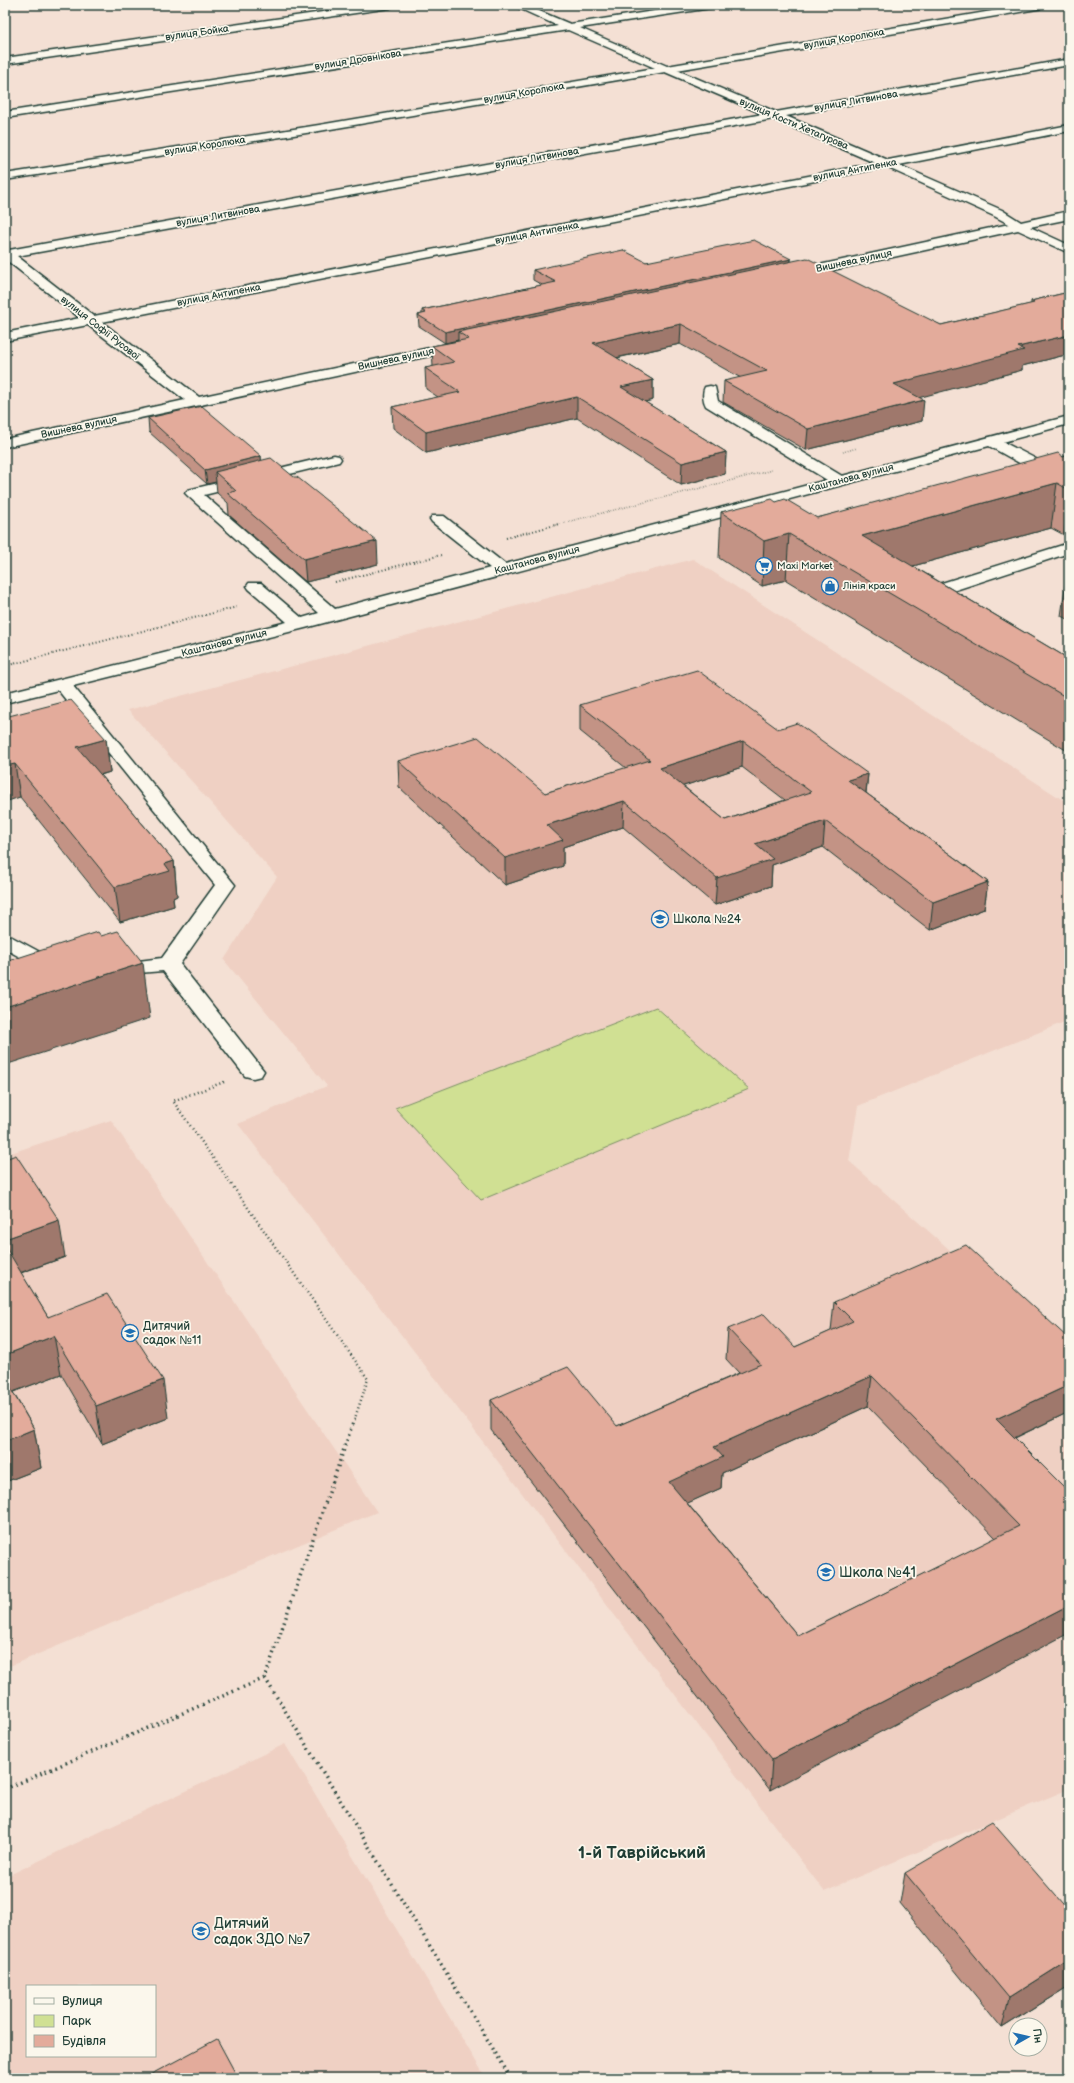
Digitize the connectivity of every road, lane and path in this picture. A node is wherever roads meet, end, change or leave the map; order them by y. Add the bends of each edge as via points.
1 (390, 5) edge
2 (517, 5) edge
3 (711, 5) edge
4 (1043, 5) edge
5 (570, 27) junction
6 (5, 61) edge
7 (1069, 62) edge
8 (665, 68) junction
9 (5, 115) edge
10 (773, 115) junction
11 (1069, 128) edge
12 (888, 164) junction
13 (5, 177) edge
14 (1069, 215) edge
15 (1018, 226) junction
16 (1069, 249) edge
17 (6, 254) edge
18 (782, 277) edge
19 (89, 320) junction
20 (5, 336) edge
21 (478, 342) edge
22 (710, 390) dead end
23 (196, 402) junction
24 (1069, 420) edge
25 (990, 441) junction
26 (5, 444) edge
27 (861, 447) dead end
28 (334, 459) dead end
29 (808, 461) junction
30 (840, 480) junction
31 (1069, 482) edge
32 (438, 519) dead end
33 (472, 547) junction
34 (1069, 548) edge
35 (502, 570) junction
36 (255, 586) dead end
37 (302, 590) junction
38 (270, 599) junction
39 (938, 608) edge
40 (331, 616) junction
41 (299, 624) junction
42 (5, 666) edge
43 (62, 684) junction
44 (5, 698) edge
45 (5, 941) edge
46 (169, 964) junction
47 (98, 971) edge
48 (75, 973) edge
49 (253, 1071) joint
50 (265, 1678) junction
51 (5, 1789) edge
52 (511, 2078) edge

1 - 6 street, вулиця Бойка
2 - 5 street, вулиця Кости Хетагурова
3 - 5 street, вулиця Дровнікова
4 - 8 street, вулиця Королюка
5 - 8 street, вулиця Кости Хетагурова
5 - 9 street, вулиця Дровнікова
7 - 10 street, вулиця Литвинова
8 - 10 street, вулиця Кости Хетагурова
8 - 13 street, вулиця Королюка via 311,129
10 - 12 street, вулиця Кости Хетагурова
10 - 17 street, вулиця Литвинова
11 - 12 street, вулиця Антипенка
12 - 15 street, вулиця Кости Хетагурова via 998,213
12 - 19 street, вулиця Антипенка
14 - 15 street, Вишнева вулиця
15 - 16 street, вулиця Кости Хетагурова
15 - 18 street, Вишнева вулиця
17 - 19 street, вулиця Софії Русової
19 - 20 street, вулиця Антипенка
19 - 23 street, вулиця Софії Русової
21 - 23 street, Вишнева вулиця
22 - 29 street via 711,403
23 - 26 street, Вишнева вулиця
24 - 25 street, Каштанова вулиця
25 - 30 street, Каштанова вулиця
25 - 31 street
27 - 29 path
28 - 37 street via 193,493
29 - 30 street
29 - 33 path
30 - 35 street, Каштанова вулиця
32 - 33 street
33 - 35 street
33 - 37 path
34 - 39 street via 918,596
35 - 40 street, Каштанова вулиця
36 - 38 street
37 - 40 street
38 - 41 street
38 - 42 path
40 - 41 street, Каштанова вулиця
41 - 43 street, Каштанова вулиця
43 - 44 street, Каштанова вулиця
43 - 46 street via 225,885
45 - 48 street via 67,974
46 - 47 street
46 - 49 street
49 - 50 path via 173,1101 368,1379
50 - 51 path
50 - 52 path

